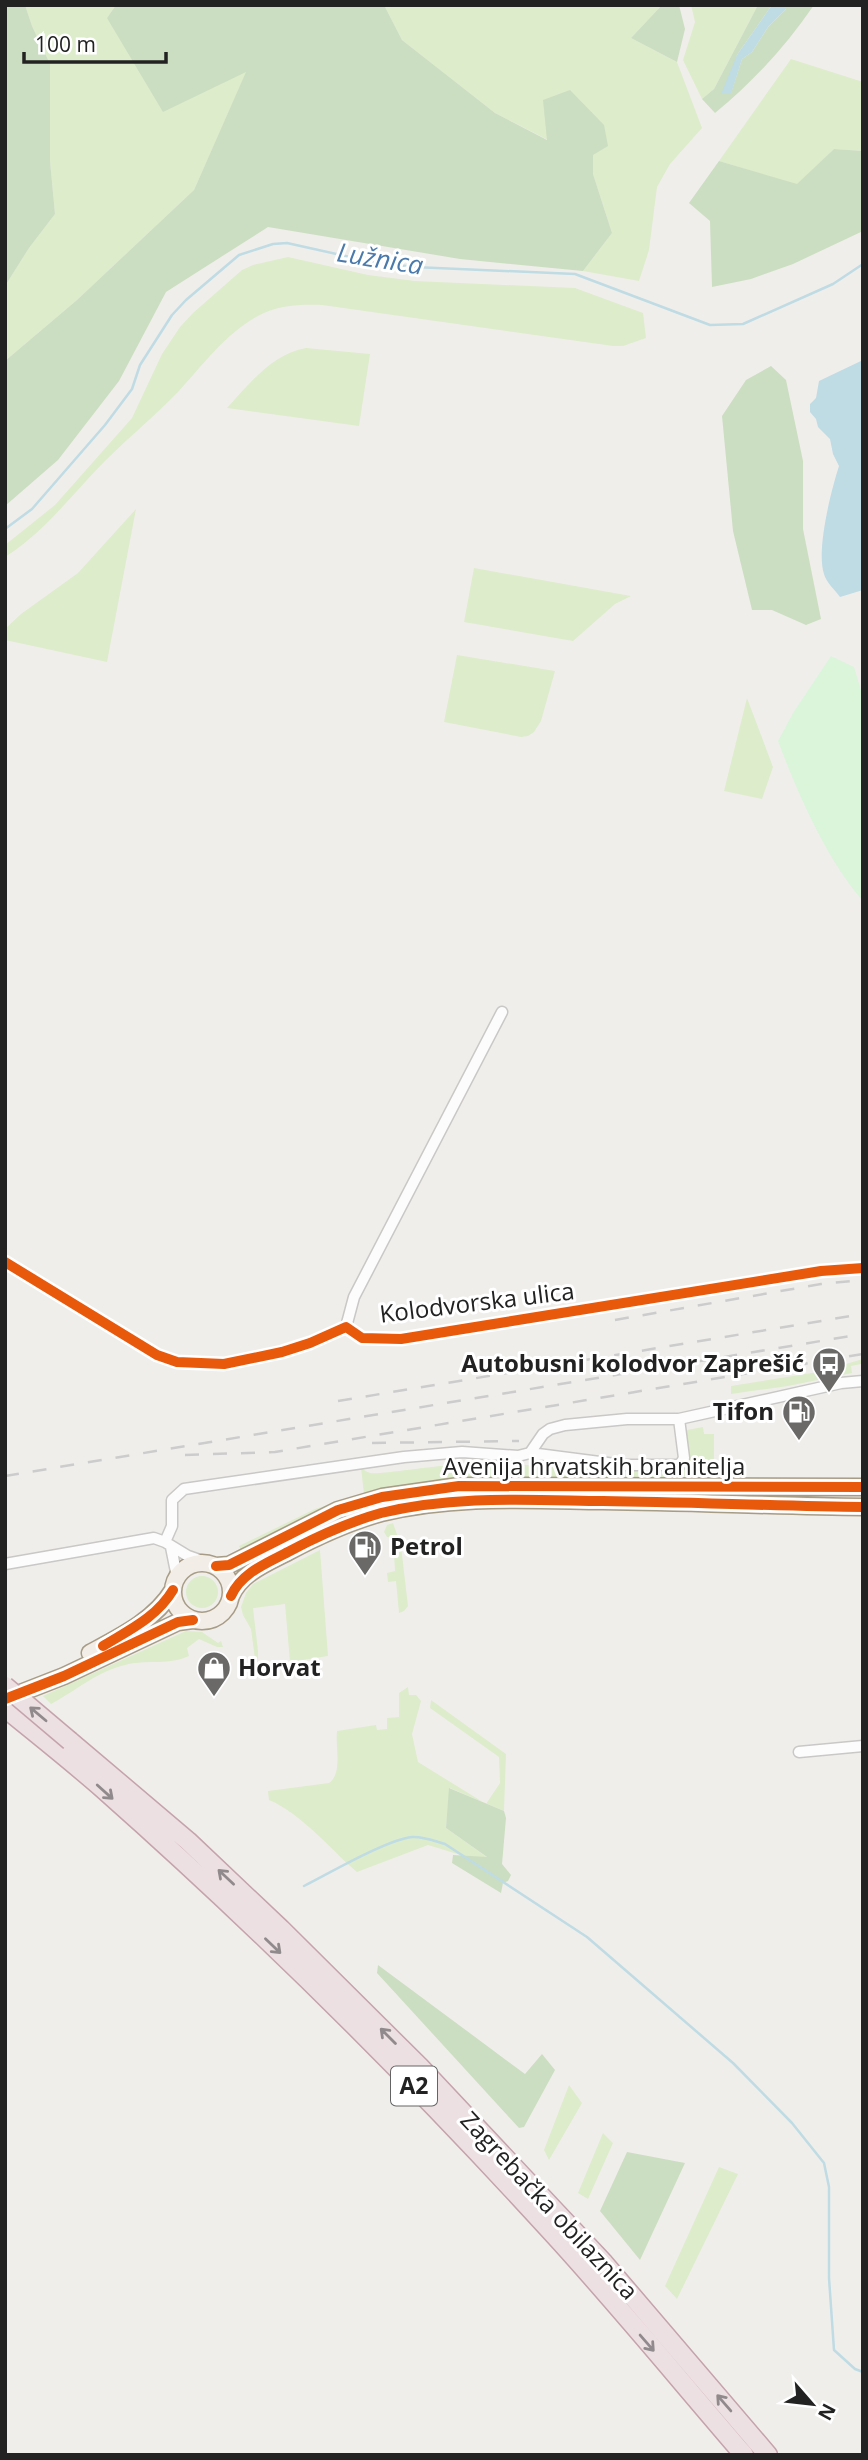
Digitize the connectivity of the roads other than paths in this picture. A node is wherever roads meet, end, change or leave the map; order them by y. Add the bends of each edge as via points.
1 (502, 1012) dead end
2 (5, 1262) edge
3 (863, 1268) edge
4 (346, 1327) junction
5 (863, 1381) edge
6 (679, 1419) junction
7 (530, 1453) junction
8 (863, 1488) edge
9 (863, 1507) edge
10 (168, 1544) junction
11 (5, 1564) edge
12 (212, 1565) junction
13 (175, 1583) junction
14 (231, 1596) junction
15 (193, 1620) junction
16 (5, 1688) edge
17 (5, 1699) edge
18 (5, 1708) edge
19 (863, 1746) edge
20 (799, 1752) dead end
21 (744, 2455) edge
22 (768, 2455) edge

1 - 4 street, Kolodvorska ulica via 354,1297
2 - 4 street, Kolodvorska ulica via 157,1355 177,1362 224,1364 282,1352
3 - 4 street, Kolodvorska ulica via 401,1339 362,1338
5 - 6 street
6 - 7 street via 627,1419 550,1429
6 - 7 street via 684,1458 680,1465 623,1465
7 - 10 street via 404,1457 184,1489 172,1500
8 - 12 main road, Avenija hrvatskih branitelja via 458,1486 382,1497 338,1510 229,1564
9 - 14 main road, Avenija hrvatskih branitelja via 527,1500 433,1503 381,1513 335,1529 255,1570 239,1582
10 - 11 street via 154,1538
10 - 12 street
10 - 13 street
12 - 13 main road via 190,1565
12 - 14 main road via 228,1579
13 - 15 main road via 176,1605
13 - 16 main road via 162,1607 112,1640
14 - 15 main road via 220,1615 207,1621
15 - 17 main road via 178,1622
22 -> 16 highway, Zagrebačka obilaznica / A2, bridge via 604,2263 420,2067 188,1841
18 -> 21 highway, Zagrebačka obilaznica / A2 via 101,1788 272,1945 416,2088 555,2236
19 - 20 street

